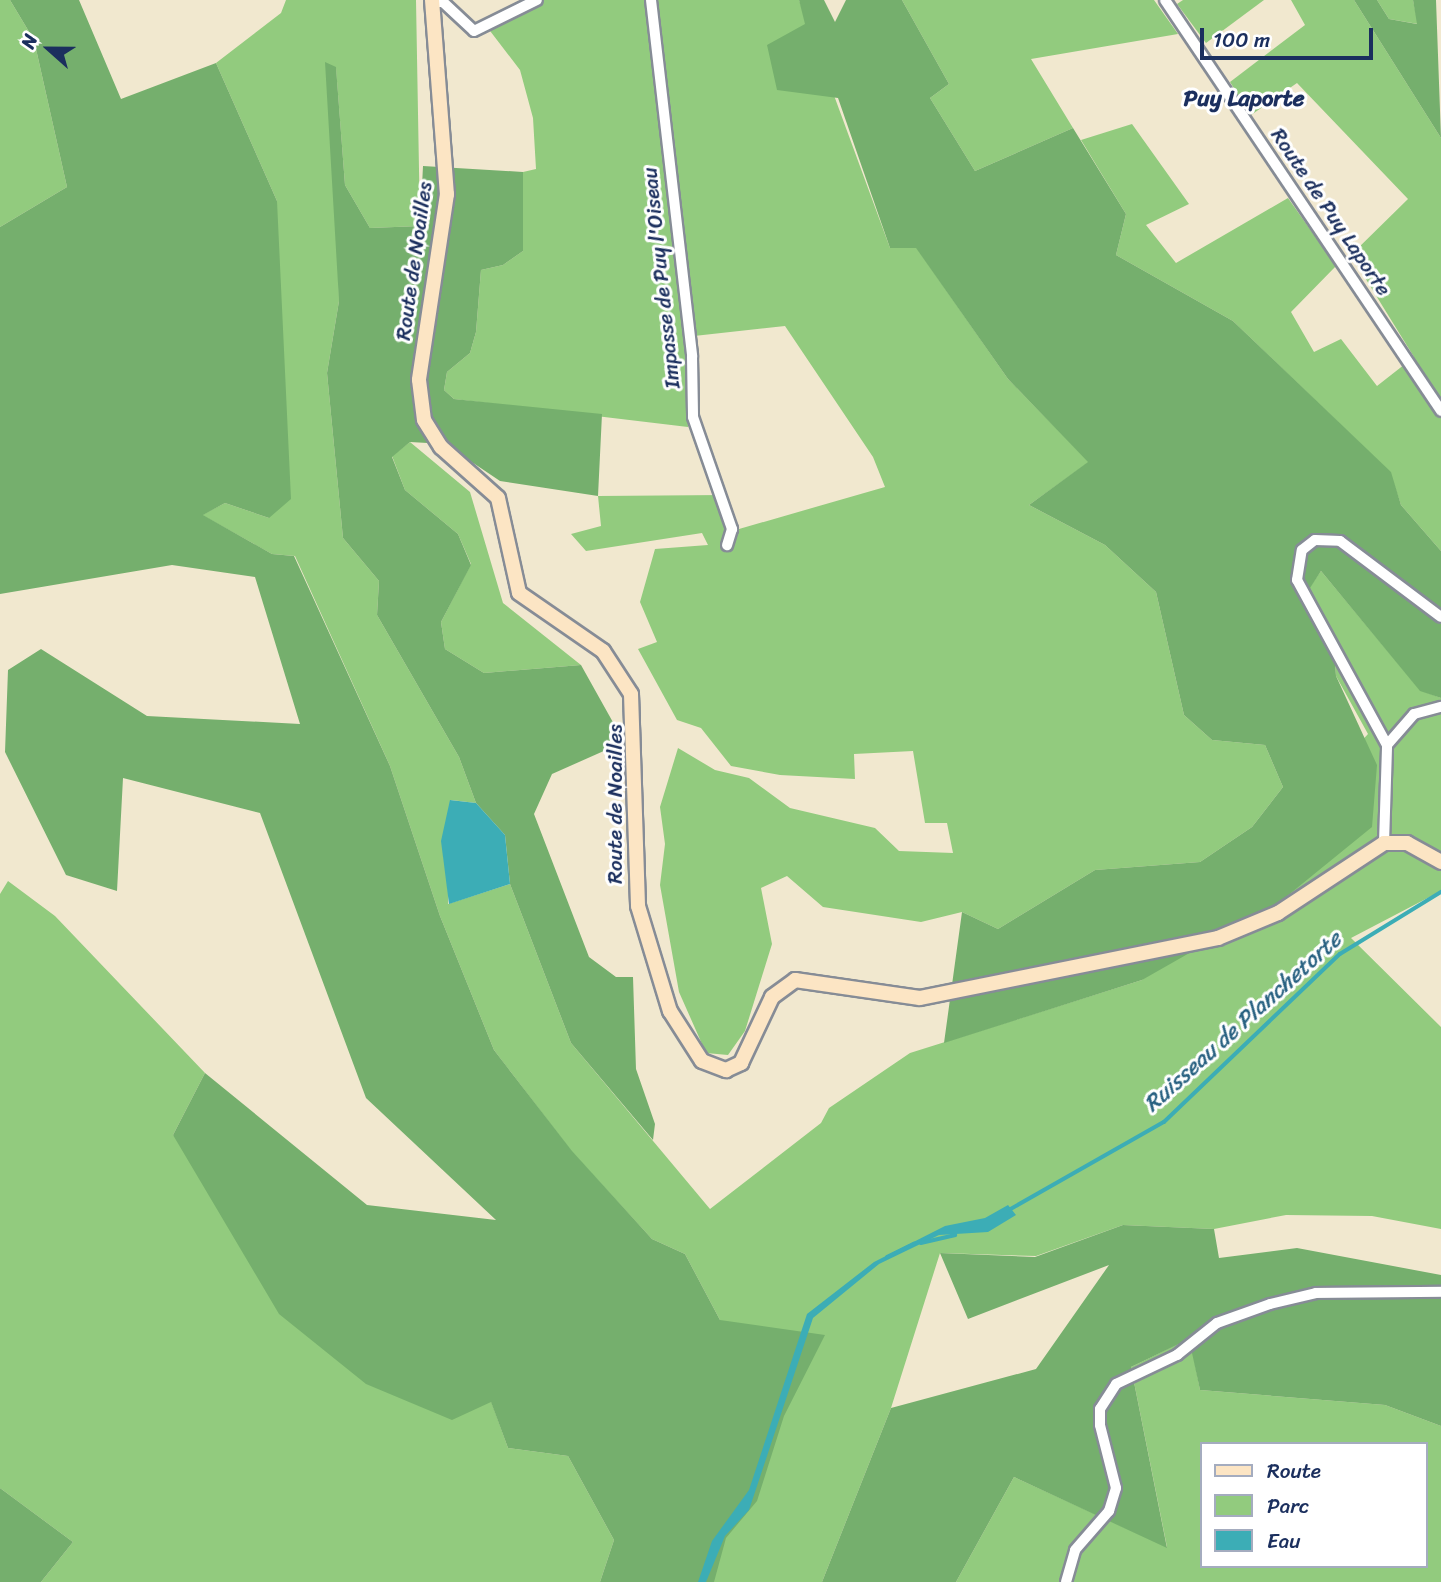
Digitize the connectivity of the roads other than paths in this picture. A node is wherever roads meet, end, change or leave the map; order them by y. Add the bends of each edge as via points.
1 (537, 0) edge
2 (651, 0) edge
3 (1165, 0) edge
4 (432, 1) edge
5 (1441, 411) edge
6 (727, 545) dead end
7 (1441, 617) edge
8 (1441, 707) edge
9 (1387, 745) junction
10 (1384, 843) junction
11 (1441, 862) edge
12 (1441, 1292) edge
13 (1066, 1582) edge

1 - 4 street via 474,30 443,2
2 - 6 street, Impasse de Puy l'Oiseau via 692,357 693,417 732,529
3 - 5 street, Route de Puy Laporte
4 - 10 main road, Route de Noailles via 447,194 419,380 424,420 441,447 498,498 519,593 603,651 631,694 638,906 670,1011 702,1061 726,1070 741,1063 772,997 794,980 909,1000 1183,948 1271,917
7 - 9 street via 1339,541 1315,540 1302,550 1297,580
8 - 9 street via 1415,714
9 - 10 street
10 - 11 main road via 1407,843
12 - 13 street via 1316,1293 1261,1306 1217,1323 1177,1355 1116,1384 1100,1409 1116,1488 1109,1511 1075,1550

